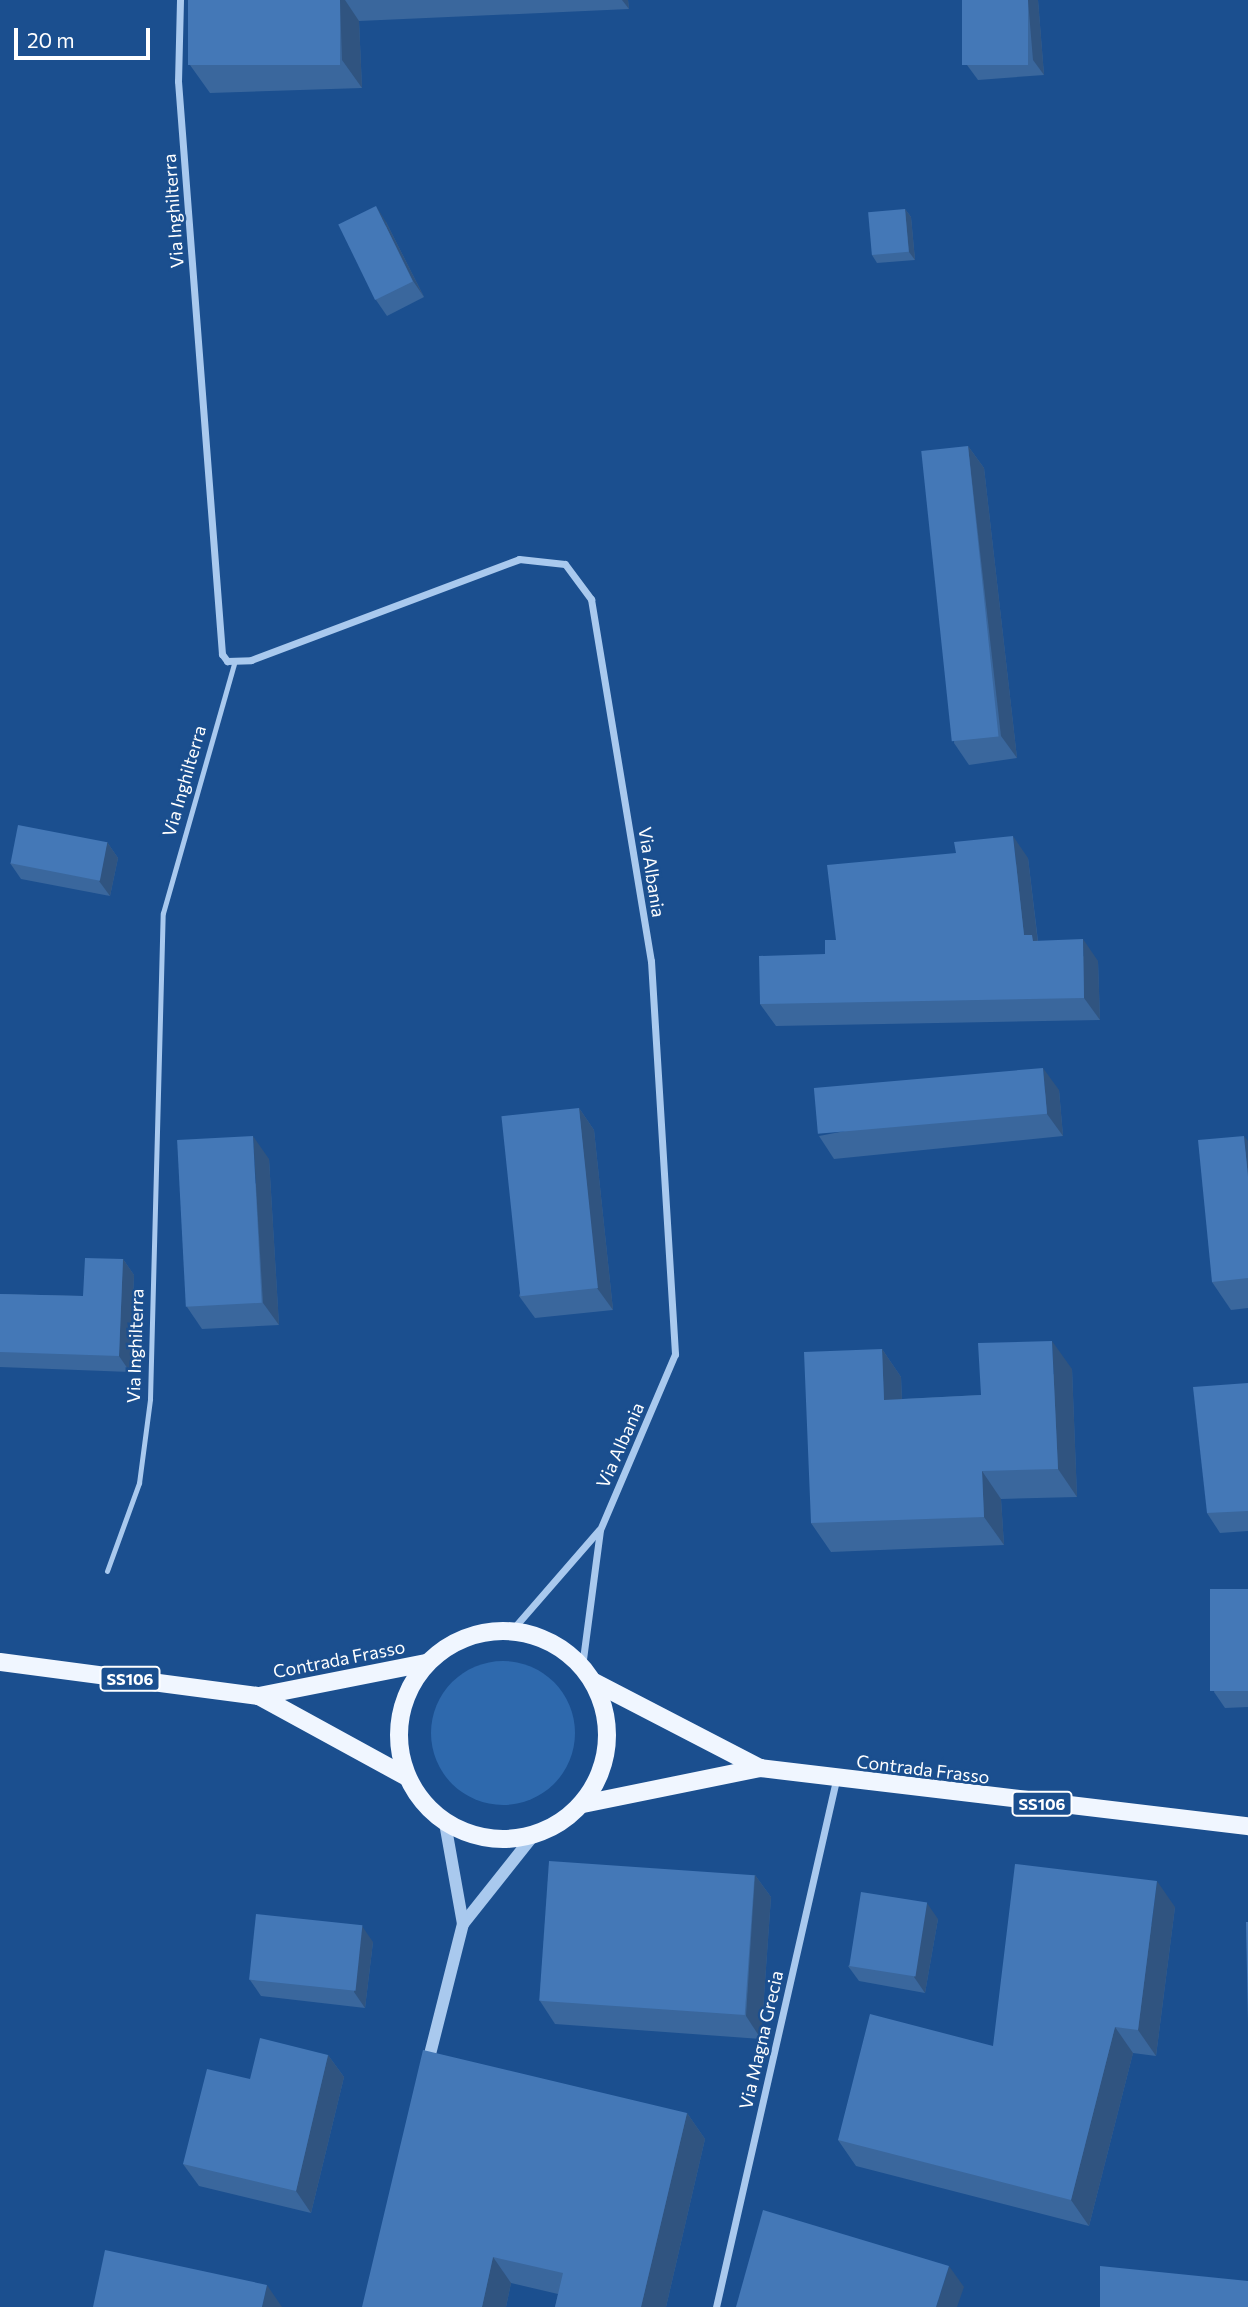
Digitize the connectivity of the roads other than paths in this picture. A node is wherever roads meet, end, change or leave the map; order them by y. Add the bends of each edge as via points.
1 (180, 0) edge
2 (234, 663) junction
3 (600, 1530) junction
4 (107, 1571) dead end
5 (512, 1630) junction
6 (0, 1662) edge
7 (426, 1663) junction
8 (582, 1667) junction
9 (594, 1682) junction
10 (260, 1696) junction
11 (760, 1768) junction
12 (407, 1777) junction
13 (836, 1780) junction
14 (583, 1804) junction
15 (445, 1823) junction
16 (1248, 1826) edge
17 (533, 1836) junction
18 (463, 1924) junction
19 (423, 2083) edge
20 (716, 2307) edge

1 - 2 street, Via Inghilterra via 178,81 222,654
2 - 3 street, Via Albania via 519,559 565,564 591,599 651,961 676,1325 669,1372
2 - 4 lane, Via Inghilterra via 163,913 150,1399 139,1483
3 - 5 street, Via Albania
3 - 8 street, Via Albania
5 - 7 main road, SS106 via 471,1636
5 - 8 main road, SS106 via 542,1638
6 - 10 main road, Contrada Frasso / SS106
7 - 10 main road, Contrada Frasso / SS106
7 - 12 main road, SS106 via 408,1689 399,1719 399,1748
8 - 9 main road, SS106
9 - 11 main road, Contrada Frasso / SS106
9 - 14 main road, SS106 via 606,1714 608,1749 600,1778
10 - 12 main road, Contrada Frasso / SS106
11 - 13 main road, Contrada Frasso / SS106
11 - 14 main road, Contrada Frasso / SS106
12 - 15 main road, SS106 via 422,1803
13 - 16 main road, Contrada Frasso / SS106
13 - 20 street, Via Magna Grecia
14 - 17 main road, SS106 via 561,1824
15 - 17 main road, SS106 via 472,1836 502,1840
15 - 18 street
17 - 18 street
18 - 19 street

